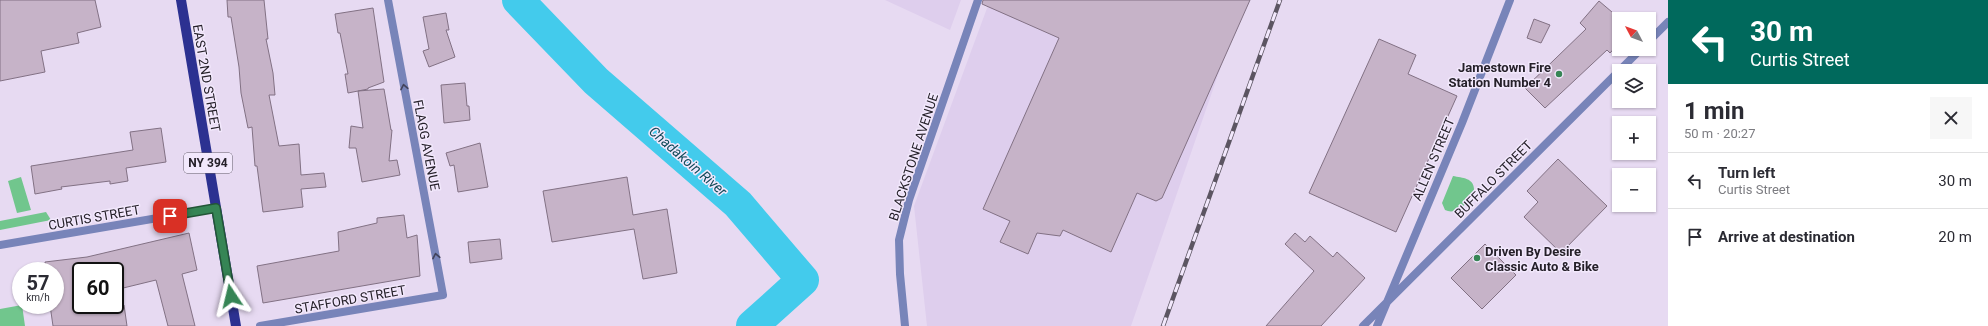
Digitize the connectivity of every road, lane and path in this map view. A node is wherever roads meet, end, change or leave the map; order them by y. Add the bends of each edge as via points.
1 (181, 0) edge
2 (388, 0) edge
3 (978, 0) edge
4 (1510, 0) edge
5 (1668, 22) edge
6 (1656, 34) edge
7 (1634, 56) edge
8 (216, 208) junction
9 (0, 245) edge
10 (443, 295) joint
11 (1388, 301) junction
12 (236, 326) edge
13 (260, 326) edge
14 (905, 326) edge
15 (1363, 326) edge
16 (1377, 326) edge

1 - 8 main road, EAST 2ND STREET / NY 394
10 -> 2 street, FLAGG AVENUE
3 - 14 street, BLACKSTONE AVENUE via 909,200 901,232 900,274
4 - 11 street, ALLEN STREET
5 - 6 street
7 - 11 street, BUFFALO STREET
8 - 9 street, CURTIS STREET
8 - 12 main road, EAST 2ND STREET / NY 394
10 - 13 street, STAFFORD STREET
11 - 15 street, BUFFALO STREET
11 - 16 street, ALLEN STREET

